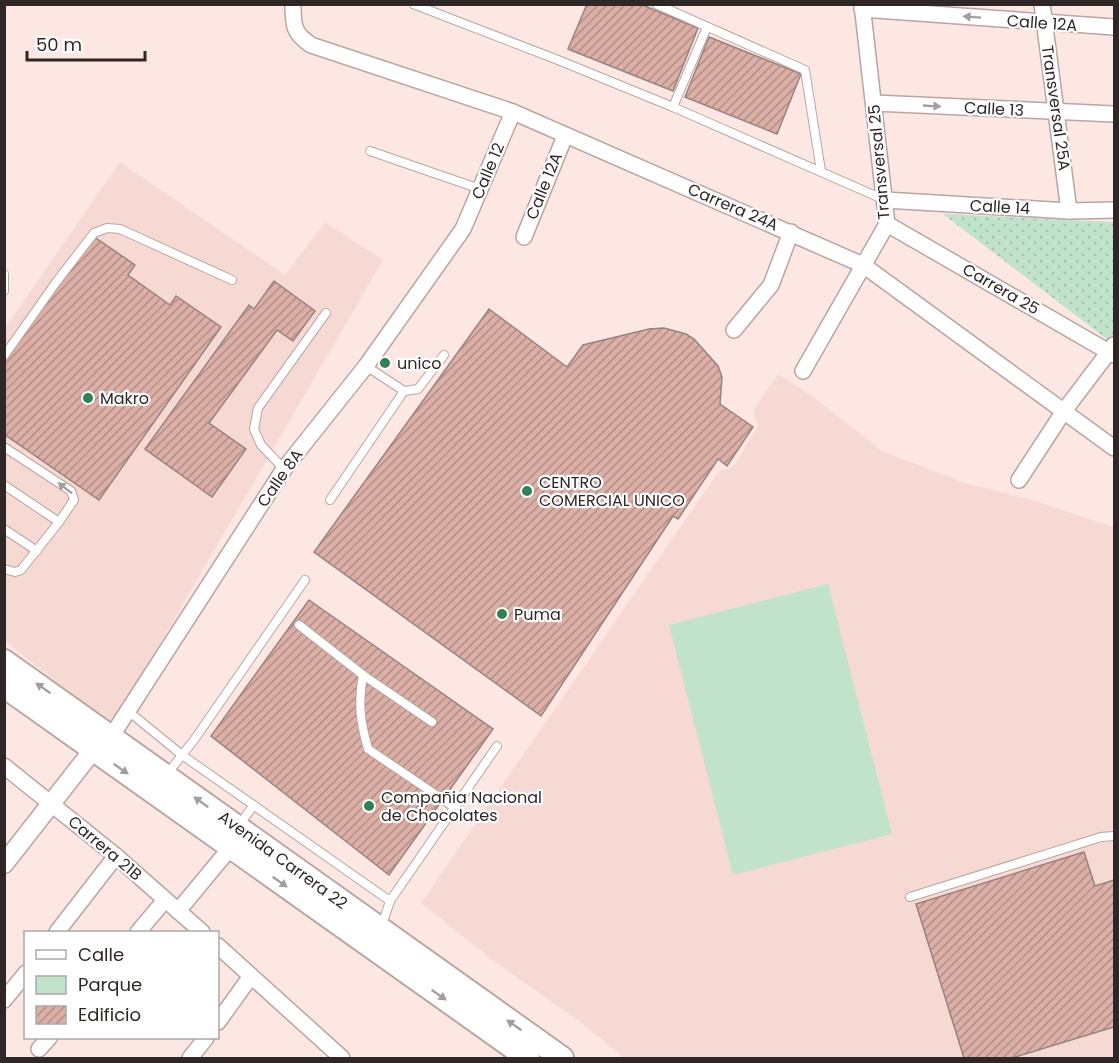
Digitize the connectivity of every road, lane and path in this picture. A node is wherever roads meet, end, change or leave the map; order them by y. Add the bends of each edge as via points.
1 (293, 4) edge
2 (413, 4) edge
3 (656, 4) edge
4 (1042, 4) edge
5 (862, 7) edge
6 (1044, 23) junction
7 (707, 27) junction
8 (1114, 27) edge
9 (874, 103) junction
10 (673, 107) junction
11 (513, 112) junction
12 (1056, 112) junction
13 (1114, 114) edge
14 (565, 136) junction
15 (370, 152) dead end
16 (821, 171) junction
17 (480, 189) junction
18 (885, 200) junction
19 (1114, 210) edge
20 (1070, 211) junction
21 (887, 224) junction
22 (462, 229) joint
23 (790, 232) junction
24 (524, 237) dead end
25 (863, 265) junction
26 (4, 274) edge
27 (232, 280) dead end
28 (4, 291) edge
29 (326, 313) dead end
30 (734, 330) dead end
31 (1113, 350) edge
32 (444, 355) dead end
33 (4, 356) edge
34 (366, 366) junction
35 (803, 371) dead end
36 (405, 391) junction
37 (1064, 411) junction
38 (1114, 448) edge
39 (6, 450) edge
40 (284, 469) junction
41 (1019, 480) dead end
42 (4, 485) edge
43 (330, 500) dead end
44 (59, 522) junction
45 (4, 529) edge
46 (37, 551) junction
47 (4, 569) edge
48 (305, 580) dead end
49 (299, 625) dead end
50 (4, 661) edge
51 (363, 675) junction
52 (4, 687) edge
53 (128, 711) junction
54 (432, 722) dead end
55 (102, 743) junction
56 (497, 746) dead end
57 (182, 755) junction
58 (4, 766) edge
59 (165, 776) junction
60 (52, 803) junction
61 (254, 805) junction
62 (454, 807) junction
63 (1114, 836) edge
64 (234, 837) junction
65 (116, 856) junction
66 (4, 864) edge
67 (910, 897) dead end
68 (165, 900) junction
69 (390, 902) junction
70 (178, 912) junction
71 (380, 929) junction
72 (59, 931) edge
73 (140, 931) edge
74 (200, 931) edge
75 (219, 947) edge
76 (24, 975) edge
77 (251, 976) junction
78 (4, 1000) edge
79 (219, 1021) edge
80 (205, 1039) edge
81 (190, 1059) edge
82 (342, 1059) edge
83 (528, 1059) edge
84 (562, 1059) edge

1 - 11 street, Carrera 24A via 295,29 299,38 311,45
2 - 10 lane
3 - 7 lane
4 - 6 street, Transversal 25A
6 -> 5 street, Calle 12A
5 - 9 street, Transversal 25
6 - 8 street, Calle 12A
6 - 12 street, Transversal 25A
7 - 10 lane
7 - 16 lane via 805,70
9 -> 12 street, Calle 13
9 - 18 street, Transversal 25
10 - 16 lane
11 - 14 street, Carrera 24A
11 - 17 street, Calle 12
12 - 13 street, Calle 13
12 - 20 street, Transversal 25A
14 - 23 street, Carrera 24A
14 - 24 street, Calle 12A
15 - 17 lane
16 - 18 lane
17 - 22 street, Calle 12
18 - 20 street, Calle 14
18 - 21 street, Transversal 25
19 - 20 street, Calle 14
21 - 25 street, Transversal 25
21 - 31 street, Carrera 25
22 - 34 street, Calle 8A
23 - 25 street, Carrera 24A
23 - 30 street via 771,285
25 - 35 street, Transversal 25
25 - 37 street, Carrera 24A
26 - 28 lane
27 - 33 lane via 120,229 107,228 94,233 83,245
29 - 40 lane via 258,408 254,429 261,444
31 - 37 street
32 - 36 lane via 418,389
34 - 36 lane
34 - 40 street, Calle 8A
36 - 43 lane
37 - 38 street, Carrera 24A
37 - 41 street
44 -> 39 lane via 74,500 71,491
40 - 53 street, Calle 8A
42 - 44 lane
44 - 46 lane
45 - 46 lane
46 - 47 lane via 21,570
48 - 57 lane
49 - 51 lane
55 -> 50 main road, Avenida Carrera 22
51 - 54 lane
51 - 62 lane via 359,701 368,749
52 - 55 main road, Avenida Carrera 22
53 - 55 street, Calle 8A
53 - 57 lane
55 - 59 main road, Avenida Carrera 22
55 - 60 street, Calle 8A
55 -> 64 main road, Avenida Carrera 22
56 - 62 lane
57 - 59 lane
57 - 61 lane
58 - 60 street, Carrera 21B
64 -> 59 main road, Avenida Carrera 22
60 - 65 street, Carrera 21B
60 - 66 street, Calle 8A
61 - 64 lane
61 - 69 lane
62 - 69 lane
63 - 67 lane
64 - 70 street
64 - 71 main road, Avenida Carrera 22
64 -> 83 main road, Avenida Carrera 22
65 - 68 street, Carrera 21B
65 - 72 street
68 - 70 street, Carrera 21B
68 - 73 street
69 - 71 lane
70 - 74 street, Carrera 21B
84 -> 71 main road, Avenida Carrera 22
75 - 77 street
76 - 78 street
77 - 79 street
77 - 82 street
80 - 81 street

